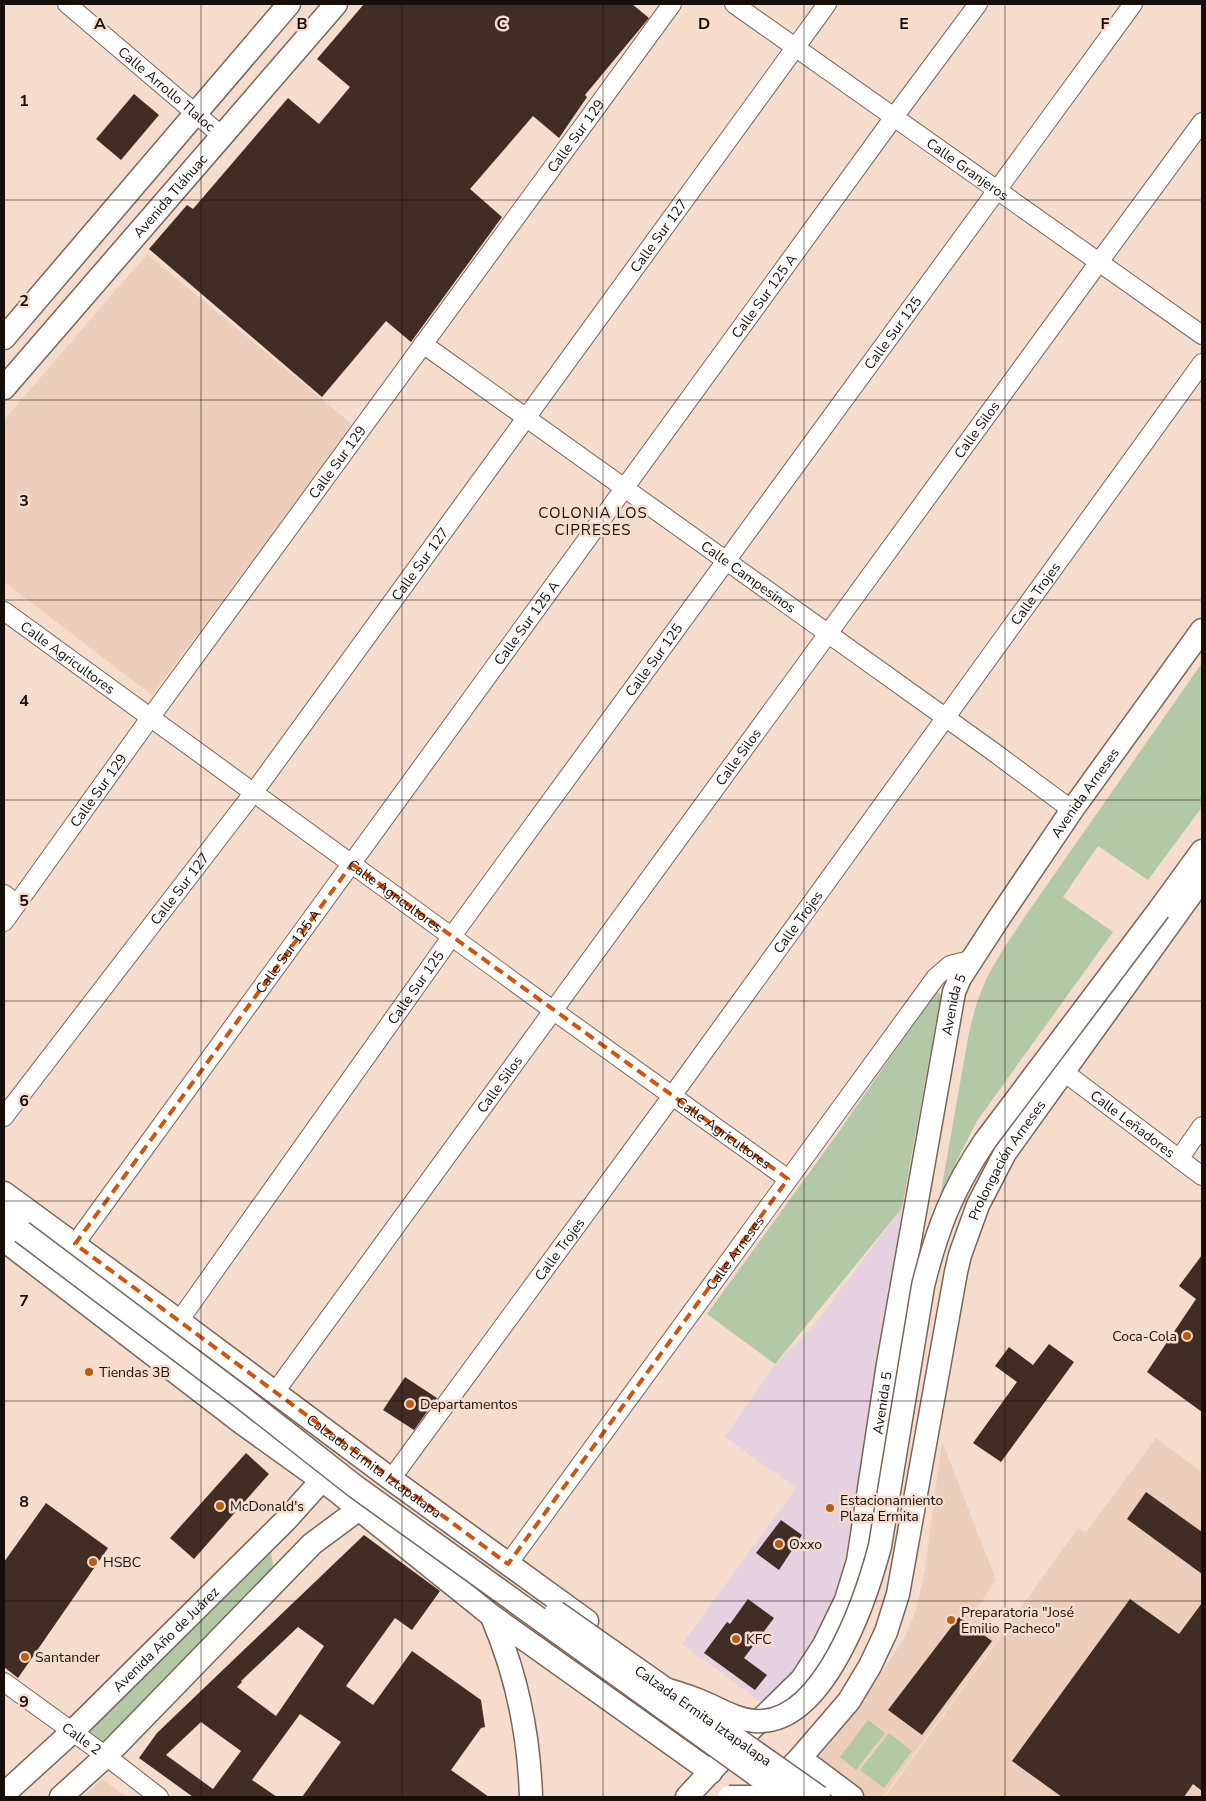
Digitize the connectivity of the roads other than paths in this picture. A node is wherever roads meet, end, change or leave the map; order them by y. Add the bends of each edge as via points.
1 (67, 4) edge
2 (289, 4) edge
3 (336, 4) edge
4 (734, 4) edge
5 (827, 4) edge
6 (978, 4) edge
7 (1133, 4) edge
8 (666, 6) edge
9 (796, 47) junction
10 (196, 113) junction
11 (894, 117) junction
12 (1202, 122) edge
13 (222, 136) junction
14 (997, 190) junction
15 (1099, 262) junction
16 (1202, 335) edge
17 (4, 338) edge
18 (423, 344) junction
19 (1202, 363) edge
20 (4, 388) edge
21 (526, 418) junction
22 (624, 488) junction
23 (726, 561) junction
24 (4, 611) edge
25 (1202, 630) edge
26 (828, 634) junction
27 (150, 718) junction
28 (946, 718) junction
29 (254, 792) junction
30 (1072, 810) junction
31 (1202, 851) edge
32 (352, 864) junction
33 (1200, 888) edge
34 (10, 899) edge
35 (4, 922) edge
36 (452, 936) junction
37 (974, 959) junction
38 (554, 1010) junction
39 (1064, 1072) junction
40 (672, 1096) junction
41 (4, 1117) edge
42 (1202, 1126) edge
43 (1179, 1159) junction
44 (1202, 1176) edge
45 (788, 1179) junction
46 (4, 1194) edge
47 (4, 1213) edge
48 (13, 1236) edge
49 (75, 1244) junction
50 (179, 1320) junction
51 (275, 1392) junction
52 (391, 1479) junction
53 (322, 1480) junction
54 (359, 1509) junction
55 (286, 1520) junction
56 (312, 1544) junction
57 (508, 1564) junction
58 (492, 1616) junction
59 (641, 1662) junction
60 (4, 1682) edge
61 (665, 1689) junction
62 (614, 1703) junction
63 (72, 1732) junction
64 (746, 1735) junction
65 (106, 1756) junction
66 (800, 1758) junction
67 (711, 1772) junction
68 (4, 1794) edge
69 (61, 1797) edge
70 (159, 1797) edge
71 (531, 1797) edge
72 (687, 1797) edge
73 (729, 1797) edge
74 (762, 1797) edge
75 (787, 1797) edge
76 (819, 1797) edge
77 (852, 1797) edge

1 - 10 street, Calle Arrollo Tlaloc
2 - 10 main road
3 - 13 main road, Avenida Tláhuac
4 - 9 street, Calle Granjeros
5 - 9 street, Calle Sur 127
6 - 11 street, Calle Sur 125 A
7 - 14 street, Calle Sur 125
8 - 18 street, Calle Sur 129
9 - 11 street, Calle Granjeros
9 - 21 street, Calle Sur 127
10 - 13 street, Calle Arrollo Tlaloc
10 - 17 main road
11 - 14 street, Calle Granjeros
11 - 22 street, Calle Sur 125 A
12 - 15 street, Calle Silos
13 - 20 main road, Avenida Tláhuac
14 - 15 street, Calle Granjeros
14 - 23 street, Calle Sur 125
15 - 16 street, Calle Granjeros
15 - 26 street, Calle Silos
18 - 21 street, Calle Campesinos
18 - 27 street, Calle Sur 129
19 - 28 street, Calle Trojes
21 - 22 street, Calle Campesinos
21 - 29 street, Calle Sur 127
22 - 23 street, Calle Campesinos
22 - 32 street, Calle Sur 125 A
23 - 26 street, Calle Campesinos
23 - 36 street, Calle Sur 125
24 - 27 street, Calle Agricultores
25 - 30 main road, Avenida Arneses
26 - 28 street, Calle Campesinos
26 - 38 street, Calle Silos
27 - 29 street, Calle Agricultores
27 - 34 street, Calle Sur 129
28 - 30 street, Calle Campesinos
28 - 40 street, Calle Trojes
29 - 32 street, Calle Agricultores
29 - 41 street, Calle Sur 127
30 - 37 main road, Avenida Arneses
31 - 61 main road, bridge via 998,1122 962,1177 947,1208 923,1286 880,1546 858,1613 831,1668 796,1708 767,1721 737,1718
32 - 36 street, Calle Agricultores
32 - 49 street, Calle Sur 125 A
33 - 39 main road
34 - 35 street, Calle Sur 129
36 - 38 street, Calle Agricultores
36 - 50 street, Calle Sur 125
37 - 45 street, Calle Arneses via 950,965 936,976
37 - 64 main road, Avenida 5 via 954,992 890,1354 858,1561 846,1600 802,1679
38 - 40 street, Calle Agricultores
38 - 51 street, Calle Silos
39 - 43 street, Calle Leñadores
39 - 66 main road, Prolongación Arneses via 1005,1153 978,1205 960,1255 898,1594 886,1630 849,1701
40 - 45 street, Calle Agricultores
40 - 52 street, Calle Trojes
42 - 43 street
43 - 44 street, Calle Leñadores
45 - 57 street, Calle Arneses
46 - 49 main road, Calzada Ermita Iztapalapa
47 - 48 main road, Calzada Ermita Iztapalapa
48 - 53 main road, Calzada Ermita Iztapalapa via 242,1423
48 - 75 main road, Calzada Ermita Iztapalapa, bridge via 240,1396 356,1487
49 - 50 main road, Calzada Ermita Iztapalapa
50 - 51 main road, Calzada Ermita Iztapalapa
51 - 52 main road, Calzada Ermita Iztapalapa
52 - 57 main road, Calzada Ermita Iztapalapa
53 - 54 main road, Calzada Ermita Iztapalapa
53 - 55 main road, Avenida Año de Juárez
54 - 56 main road
54 - 58 main road, Calzada Ermita Iztapalapa
54 - 61 main road, Calzada Ermita Iztapalapa, bridge via 392,1510 533,1595
55 - 56 main road via 303,1530
55 - 63 main road, Avenida Año de Juárez
56 - 65 main road
57 - 59 main road, Calzada Ermita Iztapalapa
58 - 62 main road, Calzada Ermita Iztapalapa
58 - 71 main road via 504,1644 521,1706
59 - 62 main road via 645,1679 642,1691 632,1700
59 - 64 main road, Calzada Ermita Iztapalapa
60 - 63 street, Calle 2
61 - 76 main road, Calzada Ermita Iztapalapa, bridge
62 - 67 main road, Calzada Ermita Iztapalapa
63 - 65 street, Calle 2
63 - 68 main road, Avenida Año de Juárez
64 - 67 main road, Avenida 5
65 - 69 main road
65 - 70 street, Calle 2
66 - 74 main road
66 - 77 main road
67 - 72 main road, Avenida 5
73 - 74 main road, bridge

